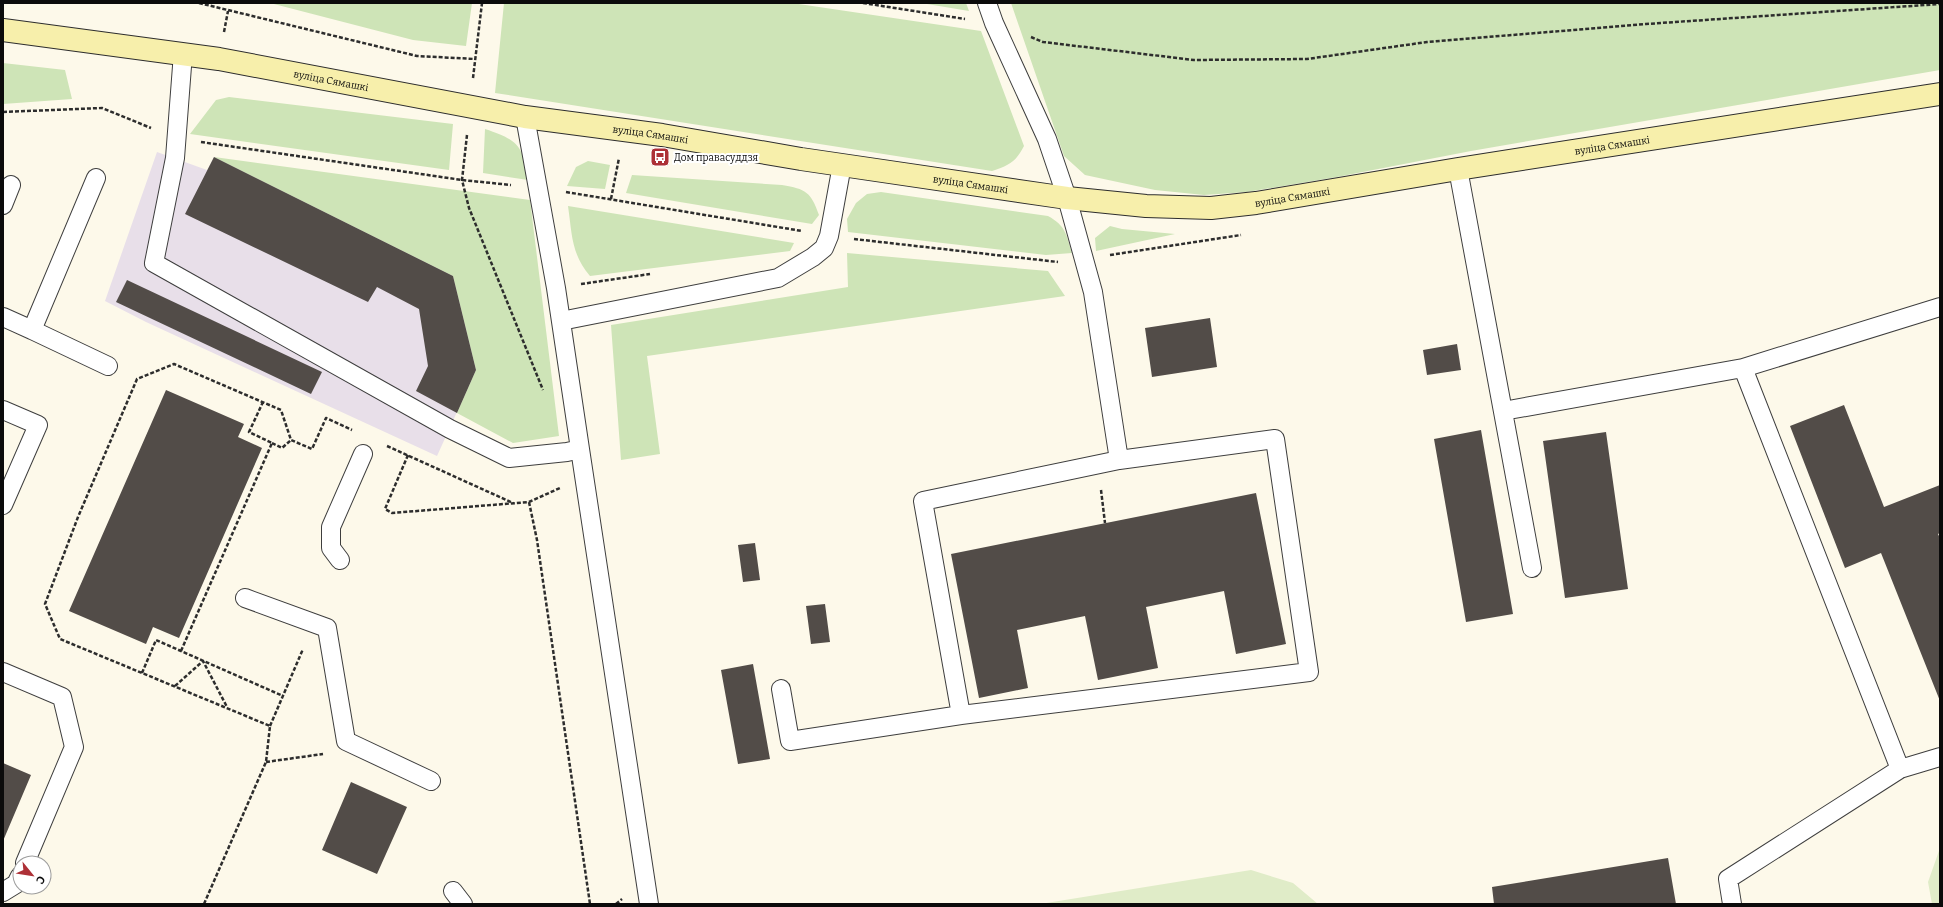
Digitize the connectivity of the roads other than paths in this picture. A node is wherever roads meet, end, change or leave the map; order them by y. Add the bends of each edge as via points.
1 (987, 3) edge
2 (3, 30) edge
3 (183, 53) junction
4 (1940, 94) edge
5 (525, 117) junction
6 (842, 166) junction
7 (1458, 169) junction
8 (96, 178) dead end
9 (11, 185) dead end
10 (1067, 198) junction
11 (3, 205) edge
12 (1940, 307) edge
13 (3, 317) edge
14 (561, 321) junction
15 (32, 330) junction
16 (108, 366) dead end
17 (1743, 368) junction
18 (3, 410) edge
19 (1503, 411) junction
20 (580, 449) junction
21 (363, 454) dead end
22 (1119, 460) junction
23 (5, 494) edge
24 (340, 560) dead end
25 (1532, 568) dead end
26 (245, 598) dead end
27 (3, 672) edge
28 (781, 688) dead end
29 (961, 715) junction
30 (1940, 757) edge
31 (1900, 769) junction
32 (431, 781) dead end
33 (28, 855) edge
34 (12, 886) edge
35 (3, 892) edge
36 (649, 904) edge
37 (1732, 904) edge

1 - 10 lane via 1047,140
2 - 3 street, вуліца Сямашкі
3 - 5 street, вуліца Сямашкі
3 - 20 lane via 175,158 154,263 450,429 509,458
4 - 7 street, вуліца Сямашкі
5 - 6 street, вуліца Сямашкі via 662,135
5 - 14 lane
6 - 10 street, вуліца Сямашкі
6 - 14 lane via 829,236 824,248 778,278
7 - 10 street, вуліца Сямашкі via 1304,196 1211,208 1146,206
7 - 19 lane
8 - 15 lane
9 - 11 lane
10 - 22 lane via 1093,292
12 - 17 lane
13 - 15 lane
14 - 20 lane
15 - 16 lane
17 - 19 lane
17 - 31 lane
18 - 23 lane via 38,425
19 - 25 lane
20 - 36 lane
21 - 24 lane via 331,527 331,548
22 - 29 lane via 923,501
22 - 29 lane via 1275,439 1309,672
26 - 32 lane via 327,628 346,741
27 - 33 lane via 62,697 74,747
28 - 29 lane via 790,741
30 - 31 lane
31 - 37 lane via 1728,879
34 - 35 lane

